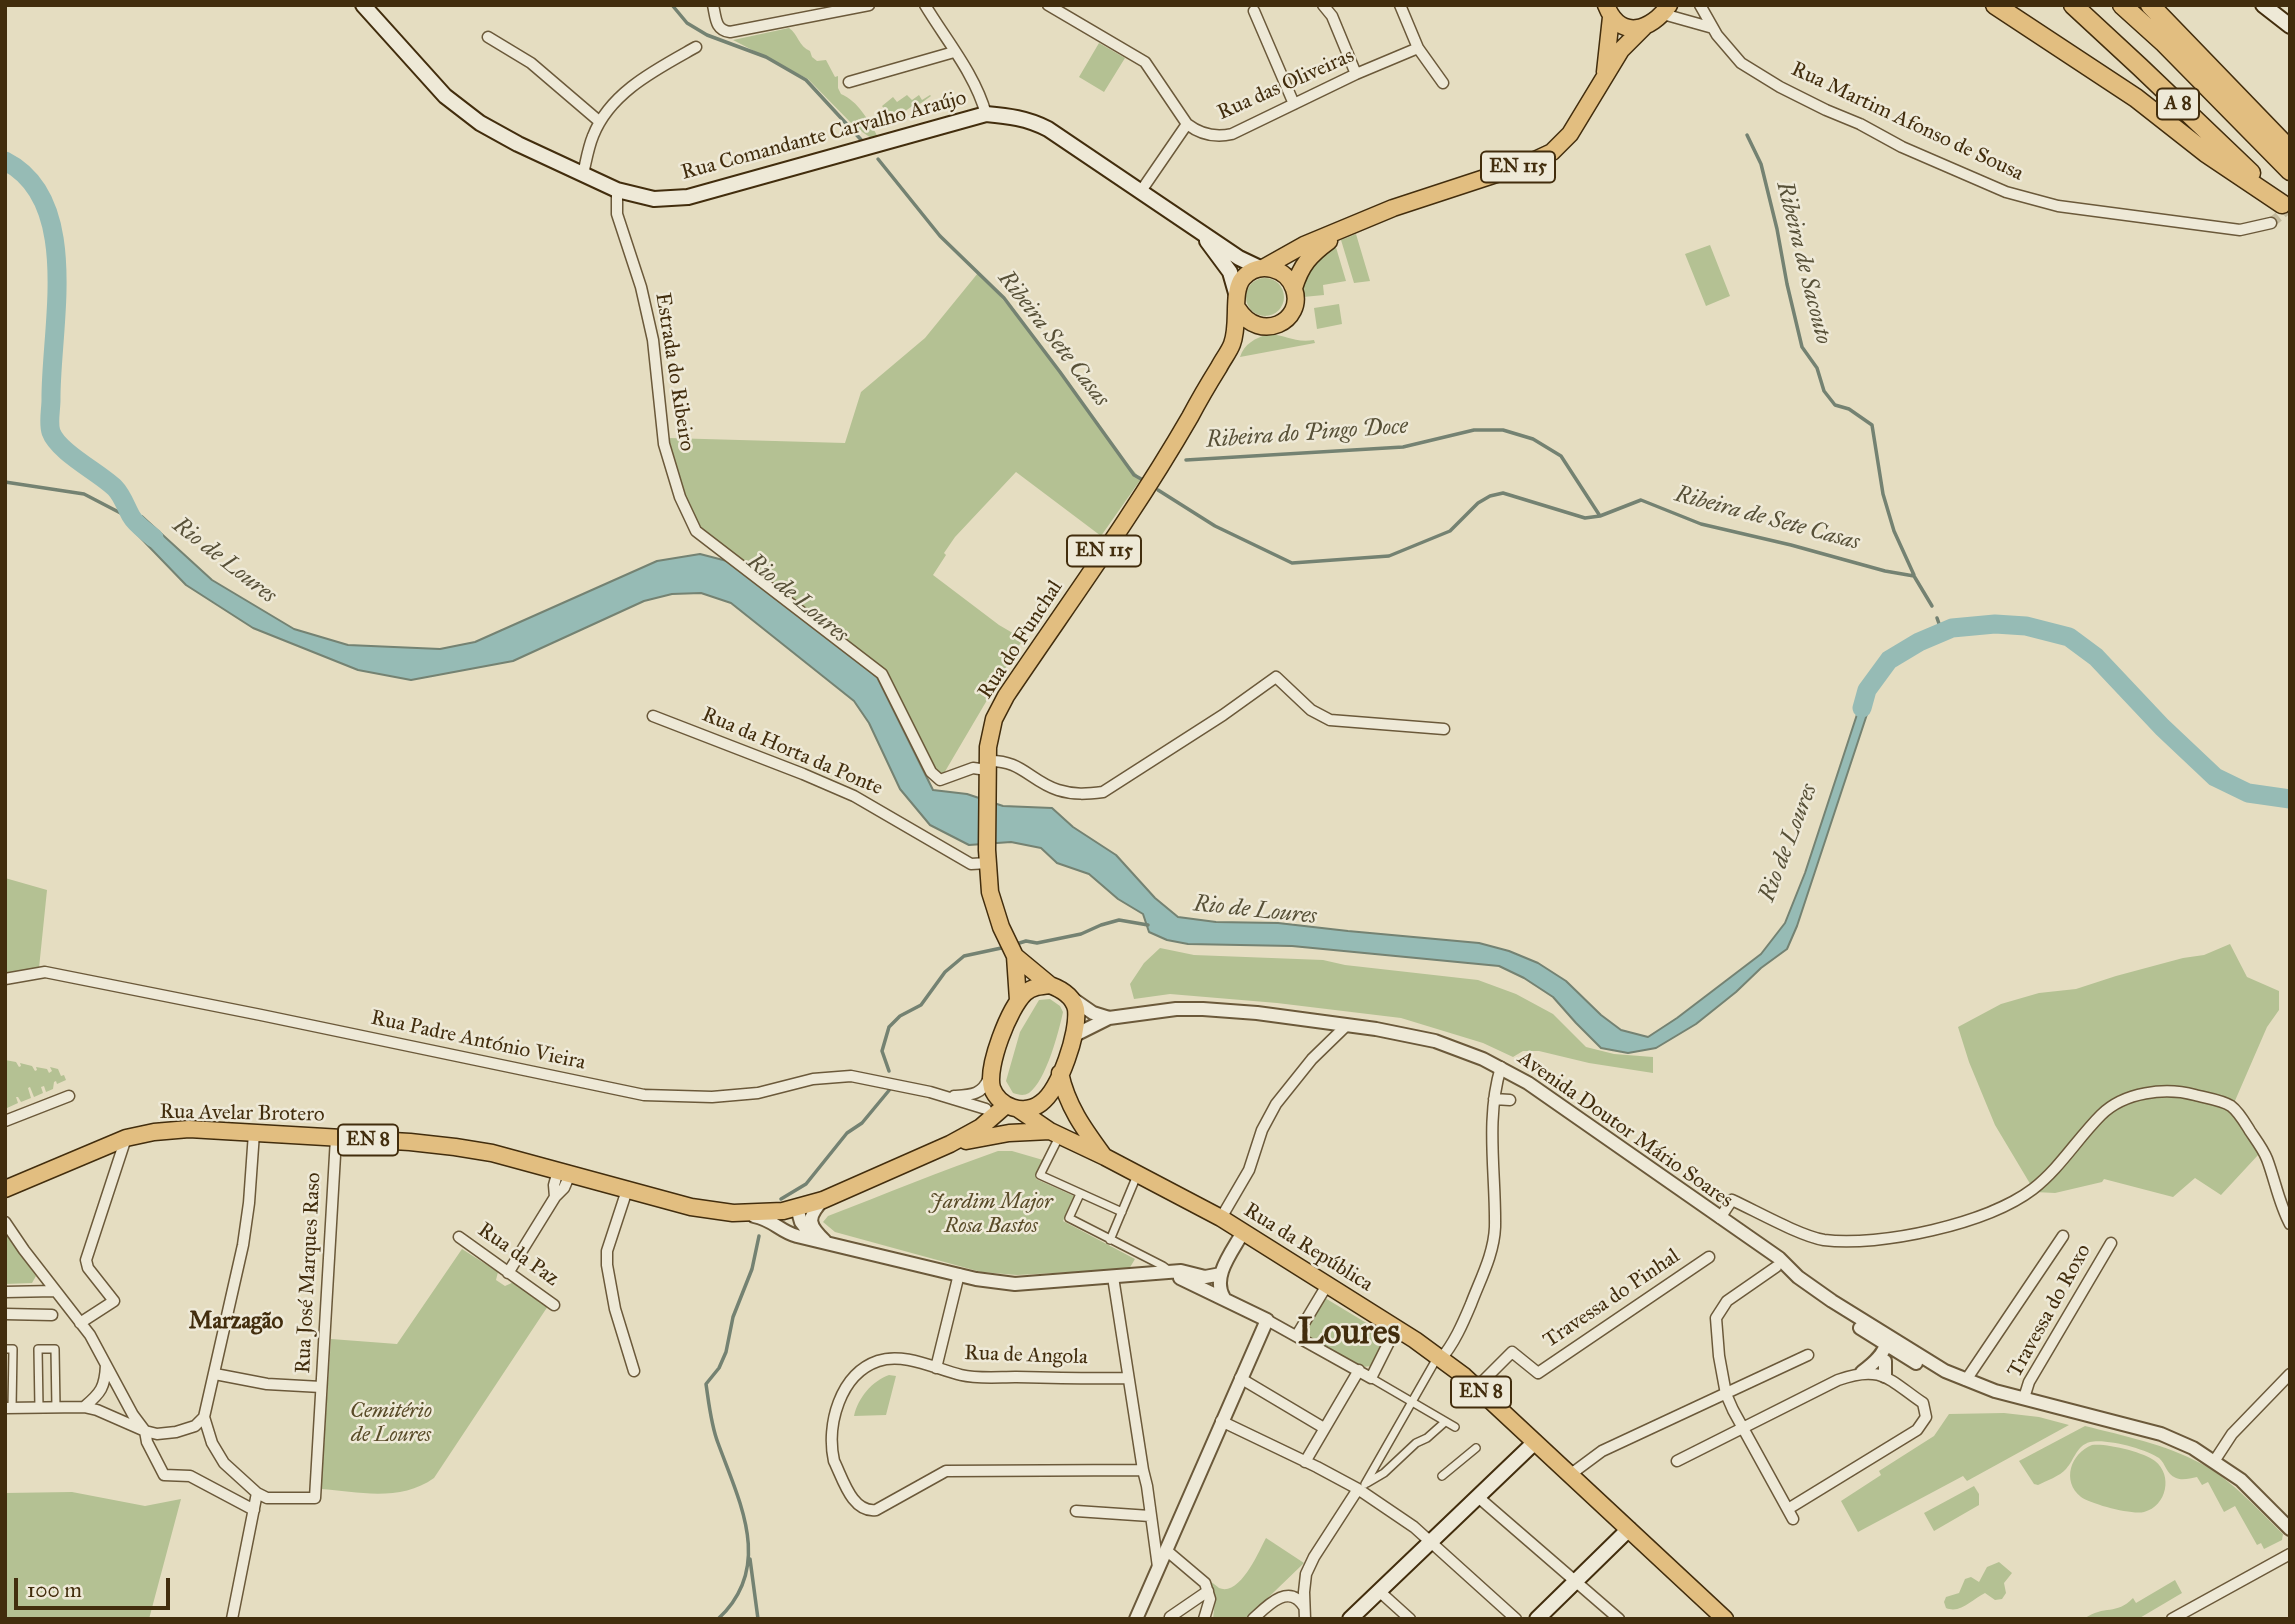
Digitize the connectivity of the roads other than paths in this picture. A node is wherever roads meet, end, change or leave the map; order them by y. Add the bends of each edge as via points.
1 (363, 5) edge
2 (713, 5) edge
3 (869, 5) edge
4 (925, 5) edge
5 (1048, 5) edge
6 (1323, 5) edge
7 (1400, 5) edge
8 (1700, 5) edge
9 (1995, 5) edge
10 (2073, 5) edge
11 (2122, 5) edge
12 (2150, 5) edge
13 (2263, 5) edge
14 (830, 9) edge
15 (1666, 10) edge
16 (1254, 11) dead end
17 (1609, 11) edge
18 (2290, 26) edge
19 (1644, 27) junction
20 (1713, 28) junction
21 (488, 37) dead end
22 (696, 47) dead end
23 (1418, 48) junction
24 (954, 52) junction
25 (1356, 74) junction
26 (1605, 75) junction
27 (849, 82) dead end
28 (1443, 83) dead end
29 (1294, 104) junction
30 (986, 114) junction
31 (600, 122) junction
32 (1186, 124) junction
33 (2290, 150) edge
34 (2290, 171) edge
35 (583, 174) junction
36 (617, 190) junction
37 (1141, 191) junction
38 (2286, 209) edge
39 (2271, 223) tunnel mouth
40 (1348, 228) junction
41 (1203, 234) junction
42 (1261, 268) junction
43 (1294, 288) junction
44 (1237, 301) junction
45 (1262, 327) junction
46 (1233, 343) junction
47 (653, 716) dead end
48 (1444, 729) dead end
49 (987, 772) junction
50 (988, 857) junction
51 (1015, 956) junction
52 (6, 980) edge
53 (1050, 985) junction
54 (1070, 997) junction
55 (1018, 1000) junction
56 (1109, 1018) junction
57 (1347, 1025) junction
58 (1075, 1035) junction
59 (1501, 1067) junction
60 (1060, 1073) junction
61 (991, 1080) junction
62 (69, 1096) dead end
63 (944, 1096) junction
64 (1494, 1099) junction
65 (1510, 1100) dead end
66 (1012, 1107) junction
67 (986, 1109) junction
68 (5, 1121) edge
69 (981, 1127) junction
70 (254, 1133) junction
71 (1055, 1134) junction
72 (126, 1138) junction
73 (336, 1138) junction
74 (950, 1144) junction
75 (1105, 1157) junction
76 (564, 1173) junction
77 (1138, 1174) junction
78 (5, 1189) edge
79 (627, 1190) junction
80 (1080, 1194) junction
81 (823, 1200) junction
82 (790, 1210) junction
83 (1122, 1212) junction
84 (733, 1213) junction
85 (1221, 1218) junction
86 (1720, 1218) junction
87 (5, 1222) edge
88 (2290, 1224) edge
89 (1243, 1233) junction
90 (797, 1236) junction
91 (2063, 1236) dead end
92 (459, 1237) dead end
93 (1110, 1240) junction
94 (826, 1241) junction
95 (2111, 1243) dead end
96 (1709, 1257) dead end
97 (1787, 1271) junction
98 (508, 1273) junction
99 (1171, 1273) junction
100 (959, 1274) junction
101 (1221, 1274) junction
102 (1112, 1277) junction
103 (1327, 1284) junction
104 (55, 1291) junction
105 (5, 1292) edge
106 (1224, 1298) junction
107 (554, 1305) dead end
108 (5, 1314) edge
109 (52, 1315) dead end
110 (1267, 1320) junction
111 (80, 1323) junction
112 (1396, 1328) junction
113 (1297, 1335) junction
114 (1887, 1340) junction
115 (5, 1349) edge
116 (1808, 1355) dead end
117 (1901, 1355) junction
118 (1438, 1359) junction
119 (1885, 1361) junction
120 (106, 1364) junction
121 (936, 1368) junction
122 (1359, 1370) junction
123 (634, 1371) dead end
124 (1945, 1371) junction
125 (1862, 1372) junction
126 (215, 1374) junction
127 (2290, 1374) edge
128 (1885, 1377) junction
129 (1128, 1378) junction
130 (1240, 1378) junction
131 (1371, 1378) junction
132 (1966, 1380) junction
133 (321, 1387) junction
134 (1476, 1388) junction
135 (1726, 1394) junction
136 (2024, 1398) junction
137 (1413, 1404) junction
138 (84, 1407) junction
139 (9, 1408) edge
140 (39, 1408) junction
141 (56, 1408) junction
142 (204, 1417) junction
143 (1221, 1421) junction
144 (1445, 1422) junction
145 (1455, 1427) dead end
146 (1324, 1428) junction
147 (1742, 1428) junction
148 (145, 1432) junction
149 (1535, 1442) junction
150 (1476, 1448) dead end
151 (1305, 1461) junction
152 (1677, 1461) dead end
153 (2215, 1461) junction
154 (1143, 1470) junction
155 (1570, 1474) junction
156 (1443, 1476) dead end
157 (1362, 1487) junction
158 (257, 1493) junction
159 (1478, 1497) junction
160 (1788, 1509) junction
161 (254, 1510) junction
162 (1076, 1511) dead end
163 (1150, 1516) junction
164 (1793, 1519) dead end
165 (1629, 1529) junction
166 (2290, 1529) edge
167 (1431, 1543) junction
168 (1166, 1550) junction
169 (2290, 1554) edge
170 (1158, 1568) junction
171 (1576, 1580) junction
172 (1208, 1591) junction
173 (1379, 1591) junction
174 (1304, 1607) junction
175 (1170, 1616) dead end
176 (232, 1619) edge
177 (1136, 1619) edge
178 (1204, 1619) edge
179 (1253, 1619) edge
180 (1305, 1619) edge
181 (1350, 1619) edge
182 (1410, 1619) edge
183 (1516, 1619) edge
184 (1537, 1619) edge
185 (1619, 1619) edge
186 (1725, 1619) edge
187 (2172, 1619) edge

1 - 35 main road, Rua Comandante Carvalho Araújo via 445,96 480,123
2 - 14 street via 717,26 730,32
3 - 14 street
4 - 24 street
5 - 32 street via 1145,62
6 - 25 street
7 - 23 street
8 - 20 street, Rua Martim Afonso de Sousa
9 - 38 highway via 2136,98
10 - 38 highway, A 8
11 - 34 highway, A 8
12 - 33 highway
13 - 18 main road
15 - 19 main road
15 - 20 street
16 - 29 street
17 - 19 main road via 1619,25
17 - 26 main road
19 - 26 main road
20 - 39 street, Rua Martim Afonso de Sousa via 1741,63 1780,87 2006,192 2058,206 2240,230
21 - 31 street via 531,63
22 - 31 street via 622,94
23 - 25 street, Rua das Oliveiras
23 - 28 street
24 - 27 street
24 - 30 street
25 - 29 street, Rua das Oliveiras
26 - 40 main road, EN 115 via 1570,134 1552,152
29 - 32 street, Rua das Oliveiras via 1223,136 1196,132
30 - 36 main road, Rua Comandante Carvalho Araújo via 688,197 654,199
30 - 37 main road, Rua Comandante Carvalho Araújo via 1028,120 1048,129
31 - 35 street
32 - 37 street
35 - 36 main road, Rua Comandante Carvalho Araújo
36 - 49 street, Estrada do Ribeiro via 617,214 653,340 664,444 696,531 882,674 931,772 940,780 974,768
37 - 41 main road, Rua Comandante Carvalho Araújo
40 - 42 main road
40 - 43 main road via 1310,256
41 - 42 main road, Rua Comandante Carvalho Araújo
41 - 44 main road via 1230,272
42 - 43 main road via 1276,269
42 - 44 main road via 1244,277
43 - 45 main road via 1296,301 1288,317
44 - 45 main road via 1244,318
44 - 46 main road, Rua do Funchal
45 - 46 main road
46 - 49 main road, Rua do Funchal / EN 115 via 1153,480 1000,707 990,732
47 - 50 street, Rua da Horta da Ponte via 854,796 971,864
48 - 49 street via 1330,720 1311,710 1276,677 1103,793 1079,795 1056,790 1008,762
49 - 50 main road, Rua do Funchal / EN 115
50 - 51 main road, Rua do Funchal / EN 115 via 990,892
51 - 53 main road, Rua do Funchal
51 - 55 main road, Rua do Funchal
52 - 63 street, Rua Padre António Vieira via 45,972 644,1095 758,1093 850,1076
53 - 54 main road, Rua do Funchal
53 - 55 main road via 1026,991
54 - 56 street
54 - 58 main road via 1076,1008
55 - 61 main road via 1002,1036
56 - 57 street, Avenida Doutor Mário Soares via 1203,1009
56 - 58 street, Avenida Doutor Mário Soares
57 - 59 street, Avenida Doutor Mário Soares via 1435,1041
57 - 85 street via 1276,1104 1249,1170
58 - 60 main road
59 - 64 street
59 - 86 street, Avenida Doutor Mário Soares
60 - 66 main road via 1041,1103
60 - 75 main road, Rua da República via 1079,1123
61 - 63 street, Rua Padre António Vieira via 971,1096
61 - 66 main road, Rua da República via 997,1097
61 - 67 main road
62 - 68 street
63 - 67 street, Rua Padre António Vieira
64 - 65 street
64 - 118 street via 1493,1240 1466,1315 1448,1350
66 - 69 main road
66 - 71 main road, Rua da República
67 - 69 main road
69 - 74 main road, EN 8
70 - 72 main road, Rua Avelar Brotero / EN 8 via 189,1129
70 - 73 main road, Rua Avelar Brotero / EN 8
70 - 126 street via 243,1245
71 - 74 main road via 1009,1133
71 - 75 main road, Rua da República
71 - 80 street via 1040,1175
72 - 78 main road, Rua Avelar Brotero / EN 8
72 - 111 street via 86,1260 114,1301
73 - 76 main road, Rua Avelar Brotero / EN 8 via 455,1147
73 - 133 street, Rua José Marques Raso
74 - 81 main road, EN 8
75 - 77 main road, Rua da República / EN 8
76 - 79 main road, Rua Avelar Brotero / EN 8
76 - 98 street via 554,1185 555,1197
77 - 83 street
77 - 85 main road, Rua da República / EN 8
79 - 84 main road, Rua Avelar Brotero / EN 8
79 - 123 street via 607,1251 607,1265
80 - 83 street
80 - 93 street via 1069,1219
81 - 82 main road, EN 8
81 - 94 street via 810,1220 813,1230
82 - 84 main road, EN 8
82 - 90 street via 789,1226
82 - 94 street via 810,1235
83 - 93 street
84 - 90 street via 769,1219
85 - 89 main road, Rua da República / EN 8
86 - 88 street via 1732,1200 1826,1240 1934,1231 2032,1190 2102,1113 2123,1101 2167,1090 2230,1105 2266,1156
86 - 97 street, Avenida Doutor Mário Soares via 1779,1258
87 - 104 street
89 - 101 street
89 - 103 main road, Rua da República / EN 8
90 - 94 street
91 - 132 street
92 - 98 street, Rua da Paz
93 - 99 street
94 - 100 street
95 - 136 street, Travessa do Roxo
96 - 134 street, Travessa do Pinhal via 1538,1373 1512,1352
97 - 114 street, Avenida Doutor Mário Soares
97 - 135 street via 1727,1301 1716,1318
98 - 107 street, Rua da Paz
99 - 101 street
99 - 102 street
99 - 106 street
100 - 102 street via 1015,1284
100 - 121 street
101 - 106 street via 1219,1290
102 - 129 street
103 - 112 main road, Rua da República / EN 8
103 - 113 street
104 - 105 street
104 - 111 street
106 - 110 street
108 - 109 street
110 - 113 street
110 - 130 street
111 - 120 street
112 - 118 main road, Rua da República / EN 8
112 - 131 street
113 - 122 street
114 - 117 street, Avenida Doutor Mário Soares
114 - 124 street, Avenida Doutor Mário Soares
114 - 125 street via 1875,1363
115 - 139 street via 13,1349
116 - 135 street
117 - 119 street
117 - 124 street, Avenida Doutor Mário Soares via 1920,1366
118 - 134 main road, Rua da República / EN 8
118 - 137 street
119 - 125 street
119 - 128 street
120 - 138 street via 102,1390
120 - 148 street
121 - 129 street, Rua de Angola via 964,1376
121 - 154 street, Rua de Angola via 903,1359 878,1360 854,1377 843,1393 833,1422 834,1461 857,1505 876,1510 946,1471
122 - 131 street
122 - 146 street
124 - 132 street, Avenida Doutor Mário Soares
125 - 128 street
125 - 147 street
126 - 133 street, Rua José Marques Raso via 267,1384
126 - 142 street
127 - 153 street via 2232,1434
128 - 160 street via 1923,1403 1927,1417 1923,1424
129 - 154 street
130 - 143 street
130 - 146 street
131 - 137 street
132 - 136 street, Avenida Doutor Mário Soares
133 - 158 street via 315,1498 267,1498
134 - 149 main road, Rua da República / EN 8
135 - 147 street
135 - 155 street via 1602,1451
136 - 153 street, Avenida Doutor Mário Soares via 2161,1434
137 - 144 street
137 - 157 street
138 - 141 street
138 - 148 street
139 - 140 street
140 - 141 street
140 - 141 street via 38,1349 55,1349
142 - 148 street via 195,1426 176,1432
142 - 158 street via 224,1463
143 - 151 street
143 - 168 street
144 - 145 street
144 - 157 street
146 - 151 street
147 - 152 street
147 - 160 street
148 - 161 street via 164,1475 190,1476
149 - 155 main road, Rua da República
149 - 159 main road
150 - 156 street
151 - 157 street
153 - 166 street, Avenida Doutor Mário Soares
154 - 163 street
155 - 165 main road, Rua da República
157 - 167 street
157 - 174 street via 1314,1557 1306,1574
158 - 161 street
159 - 167 main road
159 - 171 street
160 - 164 street
161 - 176 street
162 - 163 street
163 - 170 street
165 - 171 main road
165 - 186 main road, Rua da República
167 - 173 main road
167 - 183 street
168 - 170 street
168 - 172 street via 1205,1583
169 - 187 street
170 - 177 street
171 - 184 main road
171 - 185 street
172 - 175 street
172 - 178 street
173 - 181 main road
173 - 182 street
174 - 179 street via 1290,1595 1281,1597
174 - 180 street

